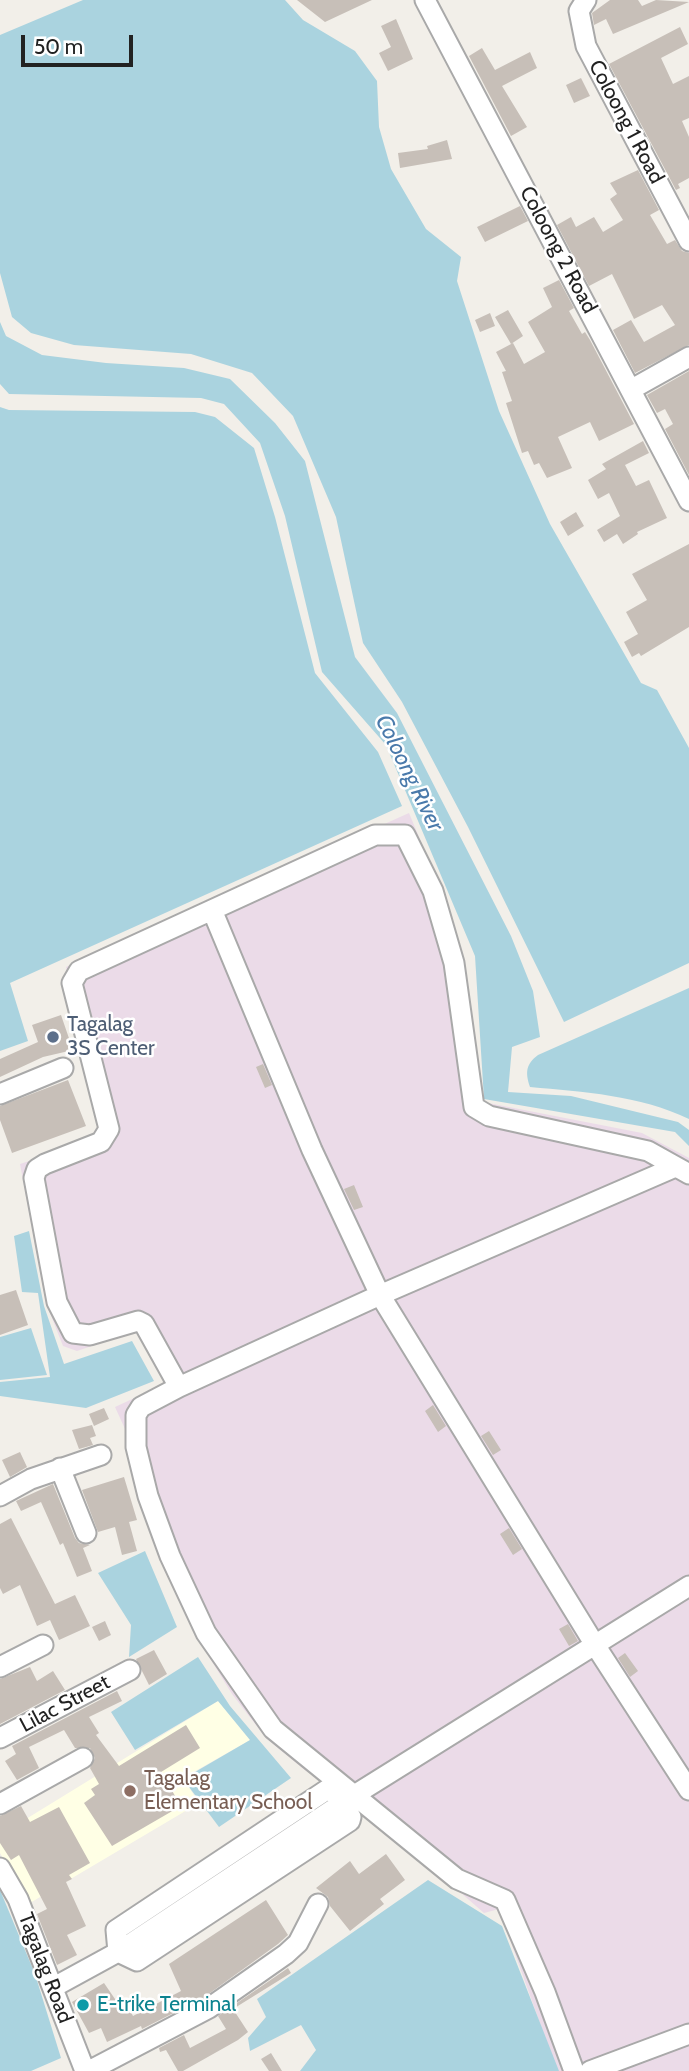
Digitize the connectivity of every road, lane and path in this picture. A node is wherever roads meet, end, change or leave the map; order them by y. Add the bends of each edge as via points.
1 (425, 0) edge
2 (586, 0) edge
3 (689, 241) edge
4 (689, 357) edge
5 (632, 389) junction
6 (689, 501) edge
7 (212, 909) junction
8 (63, 1068) dead end
9 (0, 1094) edge
10 (681, 1171) edge
11 (380, 1295) junction
12 (179, 1387) junction
13 (101, 1455) dead end
14 (60, 1468) junction
15 (0, 1496) edge
16 (86, 1533) dead end
17 (689, 1586) edge
18 (43, 1645) dead end
19 (595, 1645) junction
20 (0, 1667) edge
21 (130, 1670) dead end
22 (0, 1738) edge
23 (83, 1758) dead end
24 (689, 1790) edge
25 (348, 1799) junction
26 (0, 1804) edge
27 (0, 1868) edge
28 (318, 1904) dead end
29 (118, 1952) junction
30 (54, 1987) junction
31 (689, 2034) edge
32 (87, 2071) edge
33 (575, 2071) edge
34 (590, 2071) edge

1 - 5 street, Coloong 2 Road
2 - 3 street, Coloong 1 Road via 579,11 586,46
4 - 5 street
5 - 6 street, Coloong 2 Road
7 - 10 street via 375,835 405,835 433,891 454,963 474,1107 489,1116 648,1151
7 - 11 street via 312,1150
7 - 12 street via 79,971 72,983 109,1129 101,1142 45,1164 34,1178 57,1302 66,1324 73,1333 90,1335 138,1321 144,1324
8 - 9 street
10 - 11 street
11 - 12 street
11 - 19 street
12 - 25 street via 141,1407 134,1432 148,1496 170,1556 206,1633 274,1729
13 - 14 street
14 - 15 street
14 - 16 street
17 - 19 street
18 - 20 street
19 - 24 street
19 - 25 street
21 - 22 street, Lilac Street
23 - 26 street
25 - 29 street via 350,1821 137,1961
25 - 29 street via 328,1788 116,1930
25 - 33 street via 457,1879 505,1900
27 - 30 street, Tagalag Road via 18,1899
28 - 32 street via 298,1943 286,1954 209,2008
29 - 30 street
30 - 32 street, Tagalag Road
31 - 34 street

